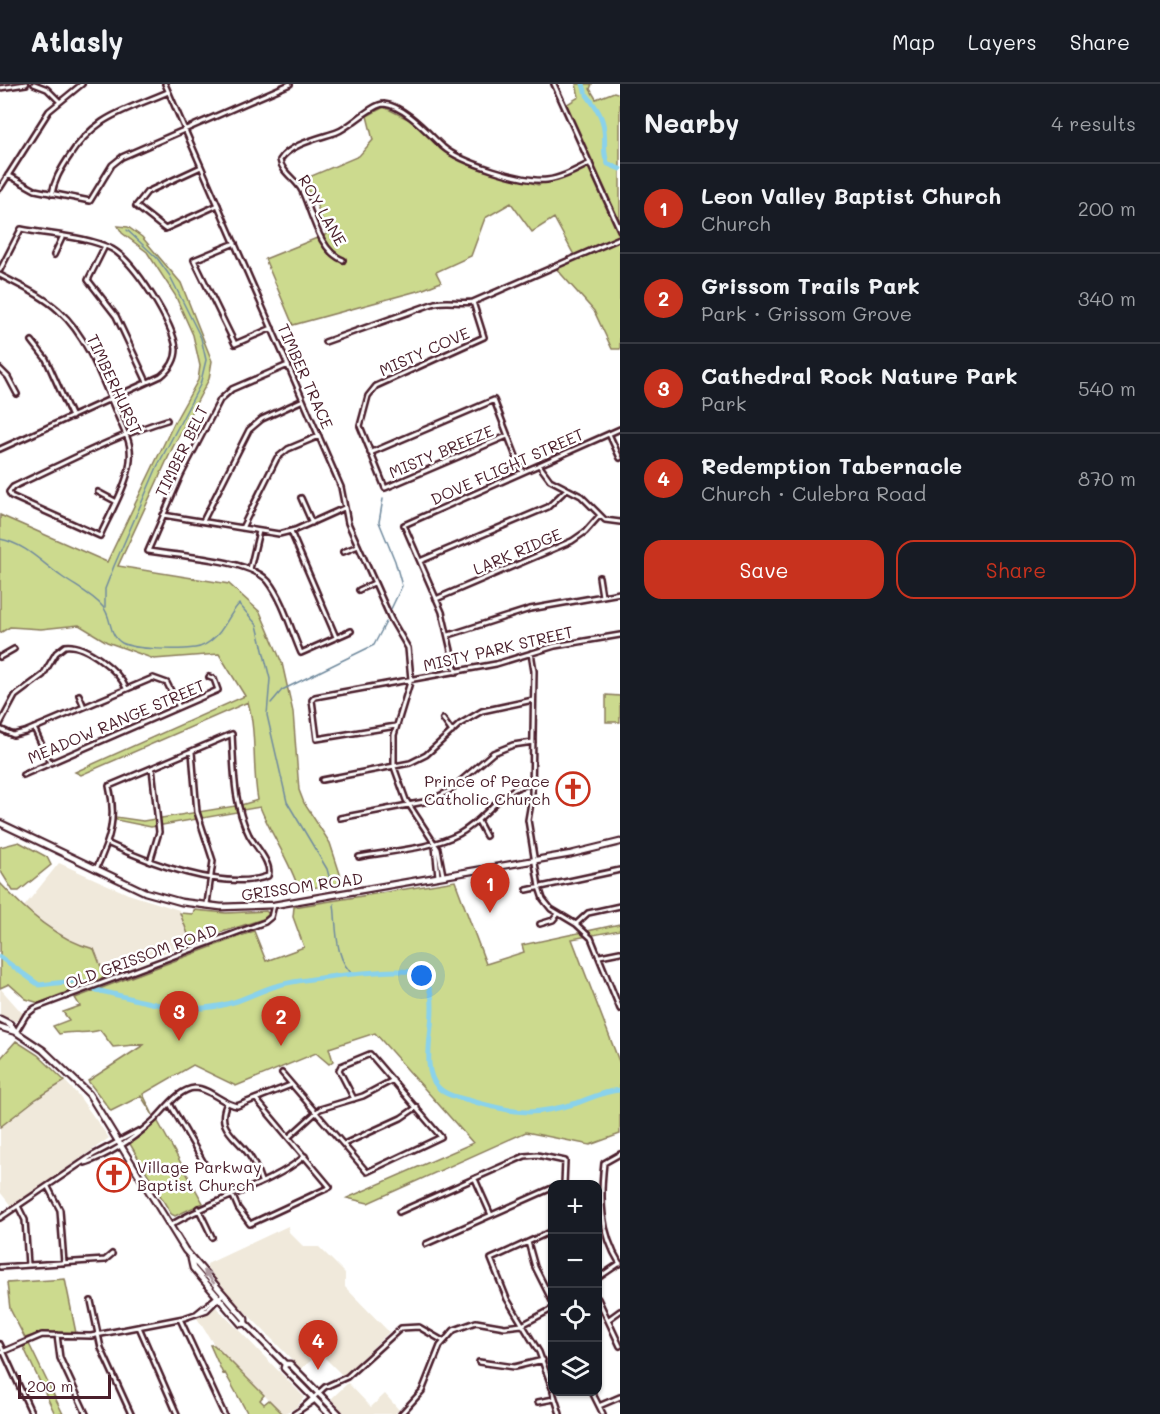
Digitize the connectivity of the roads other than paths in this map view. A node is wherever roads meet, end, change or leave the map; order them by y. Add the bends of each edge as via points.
1 (26, 84) edge
2 (34, 84) edge
3 (82, 84) edge
4 (165, 84) edge
5 (290, 84) edge
6 (554, 84) edge
7 (0, 88) edge
8 (168, 92) junction
9 (59, 101) junction
10 (185, 129) junction
11 (590, 163) junction
12 (202, 167) junction
13 (8, 175) junction
14 (0, 188) edge
15 (52, 194) junction
16 (218, 205) junction
17 (620, 230) edge
18 (63, 237) junction
19 (620, 238) edge
20 (235, 243) junction
21 (105, 246) junction
22 (54, 255) dead end
23 (343, 260) dead end
24 (0, 270) edge
25 (0, 275) edge
26 (473, 302) junction
27 (272, 328) junction
28 (32, 341) dead end
29 (325, 342) dead end
30 (288, 365) junction
31 (0, 369) edge
32 (147, 382) junction
33 (17, 394) dead end
34 (110, 400) junction
35 (303, 400) junction
36 (72, 417) junction
37 (167, 420) dead end
38 (620, 429) edge
39 (609, 434) junction
40 (319, 436) junction
41 (507, 436) junction
42 (127, 437) junction
43 (0, 449) edge
44 (370, 453) junction
45 (620, 458) edge
46 (539, 465) junction
47 (522, 472) junction
48 (386, 488) joint
49 (567, 489) junction
50 (98, 492) dead end
51 (301, 498) dead end
52 (115, 501) junction
53 (344, 508) junction
54 (163, 515) junction
55 (600, 515) junction
56 (202, 522) junction
57 (312, 522) junction
58 (620, 522) edge
59 (242, 528) junction
60 (259, 531) junction
61 (291, 532) junction
62 (358, 546) junction
63 (343, 552) dead end
64 (420, 561) junction
65 (250, 569) junction
66 (599, 577) dead end
67 (374, 583) junction
68 (359, 590) dead end
69 (620, 593) edge
70 (602, 596) junction
71 (436, 599) junction
72 (351, 631) dead end
73 (449, 635) junction
74 (620, 635) edge
75 (336, 637) junction
76 (14, 649) dead end
77 (531, 653) junction
78 (0, 657) edge
79 (456, 672) junction
80 (209, 677) dead end
81 (411, 680) junction
82 (126, 688) junction
83 (79, 695) dead end
84 (533, 700) junction
85 (84, 707) junction
86 (179, 707) junction
87 (443, 719) dead end
88 (0, 724) edge
89 (396, 726) junction
90 (34, 728) junction
91 (0, 729) edge
92 (452, 732) junction
93 (533, 741) junction
94 (192, 751) junction
95 (50, 763) junction
96 (394, 766) junction
97 (152, 768) junction
98 (23, 775) dead end
99 (322, 780) dead end
100 (532, 784) junction
101 (410, 806) junction
102 (340, 818) dead end
103 (478, 821) junction
104 (0, 823) edge
105 (486, 836) dead end
106 (620, 842) edge
107 (107, 843) junction
108 (434, 845) junction
109 (359, 857) dead end
110 (534, 860) junction
111 (150, 862) junction
112 (95, 870) junction
113 (620, 870) edge
114 (441, 875) junction
115 (211, 877) junction
116 (539, 887) junction
117 (527, 890) dead end
118 (274, 905) junction
119 (207, 906) junction
120 (620, 906) edge
121 (558, 914) junction
122 (540, 924) dead end
123 (576, 924) junction
124 (620, 952) edge
125 (600, 956) junction
126 (620, 1009) edge
127 (0, 1019) edge
128 (0, 1027) edge
129 (16, 1032) junction
130 (282, 1073) dead end
131 (393, 1080) junction
132 (291, 1084) junction
133 (256, 1099) junction
134 (354, 1099) junction
135 (227, 1103) junction
136 (170, 1104) junction
137 (417, 1107) junction
138 (316, 1112) junction
139 (140, 1130) junction
140 (289, 1137) junction
141 (119, 1139) junction
142 (122, 1144) junction
143 (344, 1144) junction
144 (620, 1154) edge
145 (305, 1156) junction
146 (85, 1163) junction
147 (204, 1163) dead end
148 (475, 1179) junction
149 (261, 1180) junction
150 (564, 1180) edge
151 (48, 1187) junction
152 (548, 1190) edge
153 (232, 1194) junction
154 (18, 1206) junction
155 (198, 1208) junction
156 (399, 1212) dead end
157 (491, 1215) junction
158 (0, 1218) edge
159 (169, 1226) junction
160 (548, 1233) edge
161 (212, 1237) dead end
162 (528, 1242) junction
163 (426, 1244) dead end
164 (112, 1254) dead end
165 (191, 1259) junction
166 (64, 1263) junction
167 (620, 1263) edge
168 (28, 1265) junction
169 (0, 1267) edge
170 (602, 1275) edge
171 (548, 1293) edge
172 (223, 1294) junction
173 (217, 1298) junction
174 (91, 1301) dead end
175 (602, 1307) edge
176 (548, 1311) edge
177 (620, 1311) edge
178 (180, 1319) junction
179 (609, 1319) junction
180 (244, 1323) junction
181 (522, 1325) junction
182 (139, 1327) junction
183 (57, 1335) junction
184 (97, 1335) junction
185 (443, 1341) junction
186 (0, 1344) edge
187 (620, 1346) edge
188 (2, 1352) edge
189 (543, 1360) junction
190 (479, 1362) dead end
191 (285, 1364) junction
192 (548, 1375) edge
193 (318, 1393) junction
194 (554, 1396) edge
195 (594, 1396) edge
196 (620, 1397) edge
197 (314, 1398) junction
198 (555, 1399) junction
199 (538, 1402) dead end
200 (599, 1406) junction
201 (32, 1414) edge
202 (86, 1414) edge
203 (131, 1414) edge
204 (177, 1414) edge
205 (224, 1414) edge
206 (294, 1414) edge
207 (329, 1414) edge
208 (339, 1414) edge
209 (401, 1414) edge
210 (560, 1414) edge
211 (603, 1414) edge

1 - 7 street
2 - 9 street
3 - 9 street
4 - 8 street, TIMBER TRACE
5 - 10 street
6 - 11 street
8 - 10 street, TIMBER TRACE
8 - 15 street via 90,129 57,176
9 - 13 street
10 - 12 street, TIMBER TRACE
10 - 15 street via 117,161 90,201
11 - 17 street
11 - 23 street, ROY LANE via 553,179 520,177 452,153 416,120 380,105 344,129 292,150 280,160 283,170 301,190 327,247
12 - 16 street, TIMBER TRACE
12 - 16 street via 147,192 136,206 165,229
13 - 14 street
13 - 15 street via 31,189
16 - 20 street, TIMBER TRACE
18 - 21 street
18 - 22 street
18 - 24 street via 21,230
19 - 26 street
20 - 27 street, TIMBER TRACE
20 - 27 street via 194,260 235,344
21 - 32 street via 88,280 116,316
21 - 32 street via 123,256 146,286 175,346 168,370
25 - 34 street, TIMBERHURST via 41,297 67,318 84,342
26 - 29 street via 459,304 446,300
26 - 44 street, MISTY COVE via 484,336 372,389 360,426
27 - 30 street, TIMBER TRACE
28 - 36 street via 46,359
30 - 35 street, TIMBER TRACE
30 - 54 street, TIMBER BELT via 232,389 223,397
31 - 33 street
32 - 34 street
34 - 36 street
34 - 42 street, TIMBERHURST
35 - 40 street, TIMBER TRACE
35 - 56 street via 262,419 249,430
36 - 43 street
37 - 42 street
38 - 39 street, DOVE FLIGHT STREET
39 - 45 street
39 - 46 street, DOVE FLIGHT STREET
40 - 53 street, TIMBER TRACE via 341,487
40 - 59 street via 277,458
41 - 44 street via 494,400
41 - 47 street
41 - 48 street, MISTY BREEZE
42 - 52 street, TIMBERHURST via 131,461
42 - 52 street, TIMBERHURST via 9,492 24,504 100,537
44 - 48 street, MISTY COVE
46 - 47 street, DOVE FLIGHT STREET
46 - 49 street via 550,480
47 - 64 street, DOVE FLIGHT STREET via 404,525
49 - 55 street via 581,496
49 - 64 street via 548,507
50 - 52 street
51 - 57 street
53 - 57 street
53 - 62 street, TIMBER TRACE
54 - 56 street
54 - 65 street, TIMBER BELT via 148,551
55 - 58 street via 610,522
55 - 71 street, LARK RIDGE via 572,542
56 - 59 street
57 - 61 street
59 - 60 street
60 - 61 street
60 - 65 street
61 - 75 street
62 - 63 street
62 - 67 street, TIMBER TRACE
64 - 71 street
65 - 75 street via 271,586 301,653
66 - 70 street
67 - 68 street
67 - 81 street, TIMBER TRACE via 406,641
69 - 70 street
70 - 73 street via 530,609
71 - 73 street
72 - 75 street
73 - 79 street
74 - 77 street, MISTY PARK STREET
76 - 78 street
77 - 79 street, MISTY PARK STREET via 512,661
77 - 84 street
79 - 81 street, MISTY PARK STREET
80 - 86 street, MEADOW RANGE STREET via 218,690
81 - 89 street
81 - 89 street, MISTY PARK STREET via 312,700 317,739
82 - 85 street
82 - 86 street via 153,678 162,680 170,687
82 - 88 street via 113,669 80,648 66,646 56,652 43,675 15,696
83 - 85 street
84 - 92 street via 487,709
84 - 93 street
85 - 90 street
86 - 95 street, MEADOW RANGE STREET
87 - 92 street
89 - 96 street
90 - 91 street via 17,735
90 - 95 street
92 - 96 street via 422,758
93 - 100 street
93 - 101 street via 500,749 444,795
94 - 97 street
94 - 115 street via 197,812 213,861
94 - 115 street via 232,734 239,809 269,867 266,877
95 - 98 street, MEADOW RANGE STREET
96 - 99 street
96 - 101 street
97 - 107 street via 109,786 114,813
97 - 111 street via 159,835
100 - 103 street via 513,788
100 - 110 street via 528,820
101 - 102 street
101 - 108 street
103 - 105 street
103 - 108 street
104 - 112 main road, GRISSOM ROAD
106 - 110 main road, GRISSOM ROAD
107 - 111 street
107 - 112 street
108 - 109 street
108 - 114 street
110 - 114 main road, GRISSOM ROAD
110 - 116 street
111 - 115 street
112 - 119 main road, GRISSOM ROAD via 156,896
113 - 116 street
114 - 118 main road, GRISSOM ROAD
115 - 119 street
116 - 117 street
116 - 121 street via 547,905
118 - 119 main road, GRISSOM ROAD
118 - 129 street, OLD GRISSOM ROAD via 272,917 265,922 35,1008
120 - 123 street via 588,913
121 - 122 street
121 - 123 street
123 - 125 street via 591,938
124 - 125 street
125 - 126 street
127 - 129 main road
128 - 129 main road
129 - 141 main road via 82,1084
130 - 132 street
131 - 134 street
131 - 134 street via 370,1054 341,1066 339,1070
131 - 137 street
132 - 133 street
132 - 138 street
133 - 135 street via 237,1106
133 - 140 street
134 - 138 street
135 - 136 street via 194,1088
135 - 149 street via 222,1117 226,1128 247,1152
136 - 139 street
136 - 147 street
137 - 143 street
137 - 143 street via 441,1137 367,1172
138 - 140 street
138 - 143 street
139 - 141 street
139 - 142 street
140 - 145 street
141 - 142 main road
141 - 146 street
142 - 146 street
142 - 159 main road
144 - 167 street via 604,1162 603,1223 610,1248
145 - 149 street
145 - 153 street via 330,1187 250,1224
146 - 151 street
148 - 150 street via 528,1155 565,1161
148 - 156 street
148 - 157 street
149 - 153 street
151 - 154 street
151 - 166 street via 60,1208
152 - 157 street
153 - 155 street
154 - 158 street
154 - 168 street via 25,1220
155 - 159 street
155 - 161 street
157 - 163 street
159 - 165 main road
160 - 162 street
162 - 171 street
162 - 181 street via 491,1258
164 - 166 street via 105,1260
172 -> 165 main road via 196,1260
165 - 173 main road via 190,1264
166 - 168 street
167 - 170 street
168 - 169 street
172 - 173 street
172 - 180 main road via 245,1319
173 - 178 street via 207,1310
173 - 180 main road
174 - 184 street
175 - 179 street
176 - 181 street
177 - 179 street
178 - 182 street
178 - 205 street
179 - 187 street
180 - 191 main road
181 - 185 street via 469,1323 454,1329
181 - 189 street
182 - 184 street
182 - 204 street
183 - 184 street
183 - 188 street via 37,1337
183 - 202 street via 60,1358
184 - 203 street
185 - 193 street via 419,1327 400,1328 346,1378
185 - 209 street via 423,1391
186 - 188 street
188 - 201 street
189 - 190 street via 514,1367
189 - 192 street
191 - 193 main road via 290,1364
191 - 197 main road via 284,1368
193 - 197 street
193 - 208 main road
194 - 198 street
195 - 200 street
196 - 200 street
197 - 206 street
197 - 207 main road
198 - 199 street
198 - 210 street
200 - 211 street

